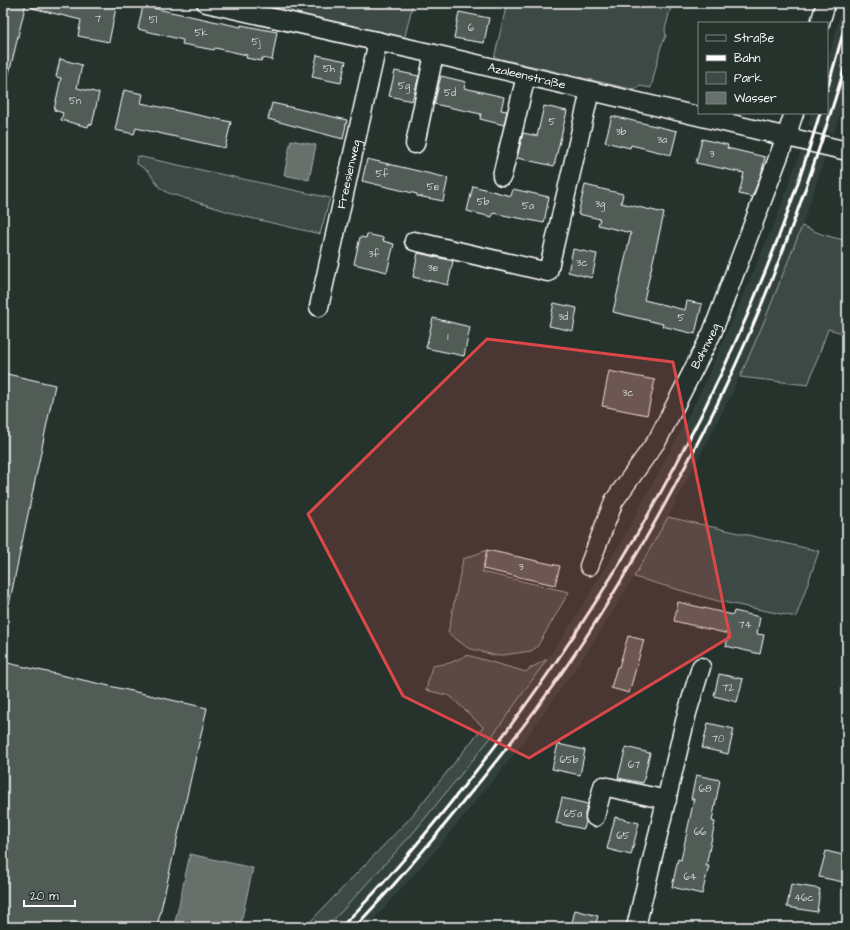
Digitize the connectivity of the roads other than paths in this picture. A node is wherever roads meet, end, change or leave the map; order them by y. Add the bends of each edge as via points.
1 (206, 3) edge
2 (826, 3) edge
3 (820, 22) edge
4 (378, 41) junction
5 (434, 54) junction
6 (526, 76) junction
7 (590, 91) junction
8 (794, 114) edge
9 (786, 137) junction
10 (415, 144) dead end
11 (847, 151) edge
12 (502, 176) dead end
13 (414, 241) dead end
14 (319, 307) dead end
15 (589, 566) dead end
16 (701, 667) dead end
17 (666, 800) junction
18 (595, 817) dead end
19 (636, 927) edge

1 - 4 street, Azaleenstraße
2 - 3 street
4 - 5 street, Azaleenstraße
4 - 14 street, Freesienweg
5 - 6 street, Azaleenstraße
5 - 10 street
6 - 7 street, Azaleenstraße
6 - 12 street
7 - 9 street, Azaleenstraße
7 - 13 street via 548,272
8 - 9 street, Bahnweg
9 - 11 street, Azaleenstraße
9 - 15 street, Bahnweg via 712,333 658,439 614,501
16 - 17 street
17 - 18 street via 603,786
17 - 19 street

